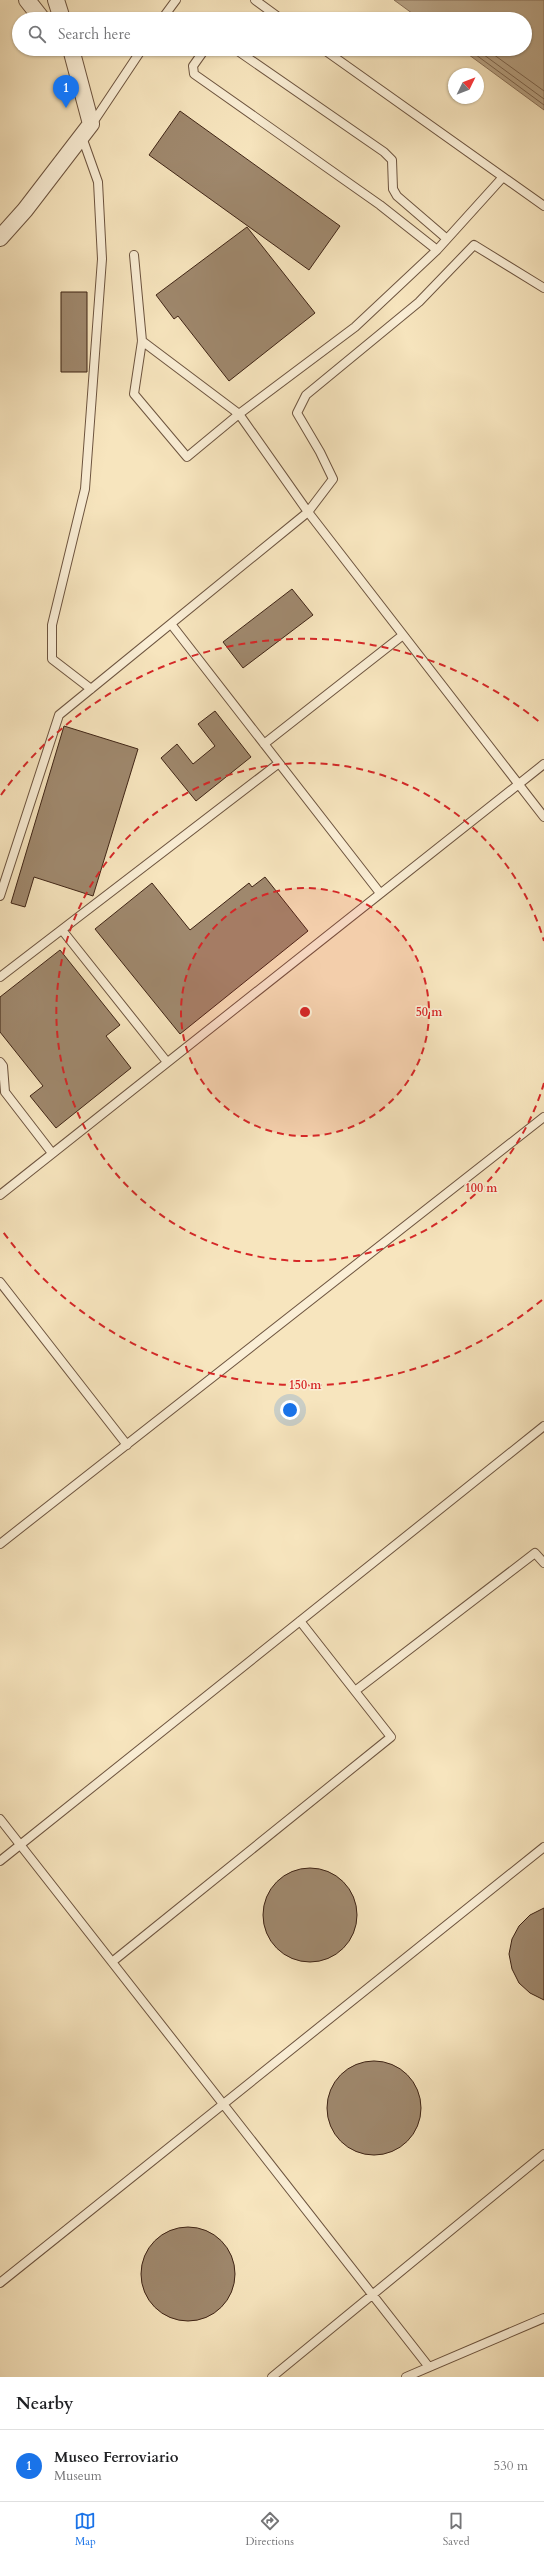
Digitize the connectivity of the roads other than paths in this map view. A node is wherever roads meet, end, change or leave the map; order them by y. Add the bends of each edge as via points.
1 (27, 0) edge
2 (56, 0) edge
3 (176, 0) edge
4 (254, 0) edge
5 (36, 12) edge
6 (60, 12) edge
7 (167, 12) edge
8 (271, 12) edge
9 (72, 56) edge
10 (137, 56) edge
11 (200, 56) edge
12 (245, 56) edge
13 (333, 56) edge
14 (86, 130) junction
15 (503, 177) junction
16 (544, 206) edge
17 (0, 238) edge
18 (447, 239) junction
19 (437, 250) junction
20 (134, 255) dead end
21 (544, 288) edge
22 (142, 341) junction
23 (239, 414) junction
24 (308, 512) junction
25 (171, 624) junction
26 (403, 635) junction
27 (91, 689) junction
28 (264, 744) junction
29 (280, 763) junction
30 (544, 764) edge
31 (518, 784) junction
32 (544, 818) edge
33 (380, 893) junction
34 (0, 896) edge
35 (62, 930) junction
36 (0, 977) edge
37 (0, 1062) edge
38 (167, 1062) junction
39 (544, 1117) edge
40 (52, 1153) junction
41 (0, 1195) edge
42 (0, 1282) edge
43 (544, 1426) edge
44 (127, 1445) junction
45 (0, 1544) edge
46 (544, 1563) edge
47 (300, 1621) junction
48 (355, 1691) junction
49 (0, 1819) edge
50 (20, 1845) junction
51 (544, 1847) edge
52 (0, 1861) edge
53 (112, 1962) junction
54 (223, 2104) junction
55 (544, 2154) edge
56 (0, 2283) edge
57 (372, 2295) junction
58 (544, 2318) edge
59 (429, 2367) junction
60 (272, 2377) edge
61 (406, 2377) edge

1 - 5 street
2 - 6 street
3 - 7 lane
4 - 8 lane
9 - 14 street
10 - 14 lane
11 - 19 lane via 193,66 194,74 380,205
12 - 18 lane via 384,152 392,160 393,189 397,196
13 - 15 lane
14 - 17 street via 26,210
14 - 27 lane via 98,182 102,259 84,489 52,625 52,659
15 - 16 lane
15 - 18 lane
18 - 19 lane
19 - 23 lane via 355,327
20 - 22 lane
21 - 24 lane via 474,245 420,302 306,395 297,413 333,479
22 - 23 lane
22 - 23 lane via 134,394 187,457
23 - 24 lane
24 - 25 lane
24 - 26 lane
25 - 27 lane
25 - 28 lane
26 - 28 lane
26 - 31 lane
27 - 34 lane via 58,715
28 - 29 lane
29 - 33 lane
29 - 35 lane
30 - 31 lane
31 - 32 lane
31 - 33 lane
33 - 38 lane
35 - 36 lane
35 - 38 lane
37 - 40 lane via 3,1066 5,1092
38 - 40 lane
39 - 44 lane
40 - 41 lane
42 - 44 lane
43 - 47 lane
44 - 45 lane
46 - 48 lane via 535,1553
47 - 48 lane
47 - 50 lane
48 - 53 lane via 391,1737
49 - 50 lane
50 - 52 lane
50 - 53 lane
51 - 54 lane
53 - 54 lane
54 - 56 lane
54 - 57 lane
55 - 57 lane
57 - 59 lane
57 - 60 lane
58 - 59 lane
59 - 61 lane

